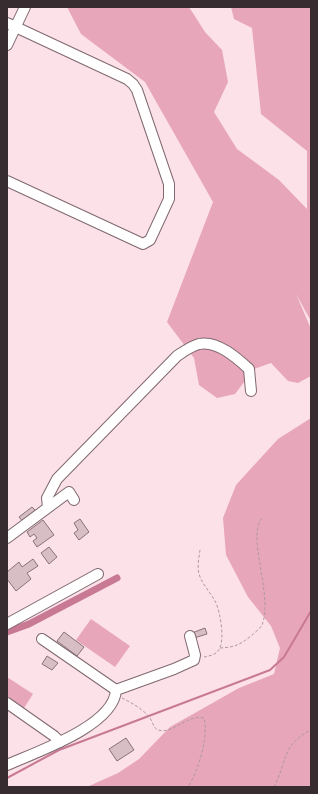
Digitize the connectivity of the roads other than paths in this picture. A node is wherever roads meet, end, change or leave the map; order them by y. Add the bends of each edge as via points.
1 (25, 7) edge
2 (11, 25) edge
3 (7, 45) edge
4 (7, 181) edge
5 (251, 391) dead end
6 (74, 500) dead end
7 (48, 508) junction
8 (7, 538) edge
9 (98, 574) dead end
10 (7, 624) edge
11 (190, 636) dead end
12 (42, 639) dead end
13 (116, 695) junction
14 (7, 703) edge
15 (60, 742) junction
16 (7, 765) edge

1 - 2 street
2 - 3 street
2 - 4 street via 133,84 169,184 170,195 150,240 143,244
5 - 7 street via 249,369 237,358 218,346 200,343 188,348 176,356 57,480 47,498
6 - 7 street via 69,492
7 - 8 street
9 - 10 street
11 - 13 street via 194,660
12 - 13 street
13 - 15 street via 108,711
14 - 15 street
15 - 16 street

